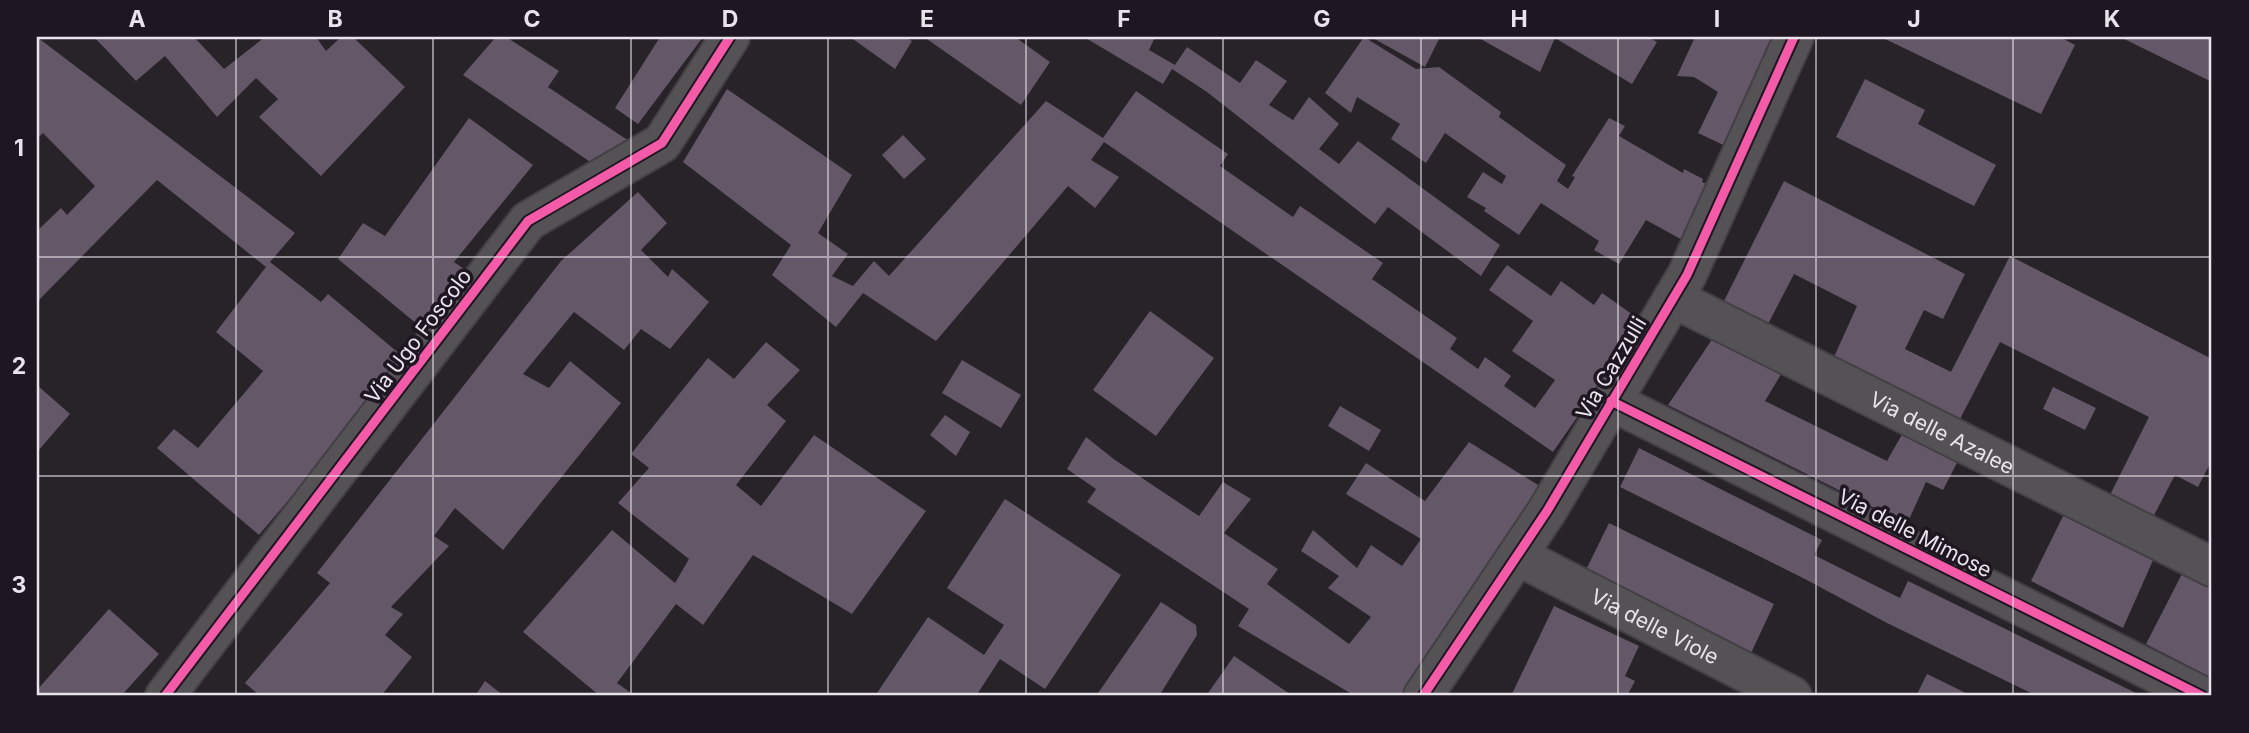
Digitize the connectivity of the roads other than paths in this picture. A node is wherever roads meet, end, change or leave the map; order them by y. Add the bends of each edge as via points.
1 (730, 37) edge
2 (1794, 37) edge
3 (1673, 298) junction
4 (1611, 401) junction
5 (1518, 556) junction
6 (2212, 567) edge
7 (165, 696) edge
8 (1423, 696) edge
9 (1792, 696) edge
10 (2202, 696) edge

1 - 7 street, Via Ugo Foscolo via 662,143 528,220
2 - 3 street, Via Cazzulli
3 - 4 street, Via Cazzulli
3 - 6 street, Via delle Azalee
4 - 5 street, Via Cazzulli
4 - 10 street, Via delle Mimose
5 - 8 street, Via Cazzulli
5 - 9 street, Via delle Viole

